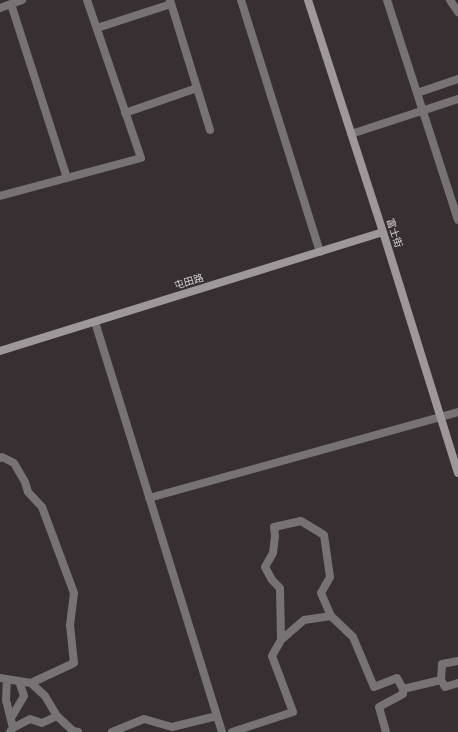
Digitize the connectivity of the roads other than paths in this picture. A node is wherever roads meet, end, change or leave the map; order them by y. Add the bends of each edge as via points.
1 (22, 0) edge
2 (87, 0) edge
3 (241, 0) edge
4 (308, 0) edge
5 (387, 0) edge
6 (450, 0) edge
7 (170, 2) edge
8 (11, 4) junction
9 (0, 8) edge
10 (458, 12) edge
11 (97, 28) junction
12 (458, 79) edge
13 (197, 88) junction
14 (417, 93) junction
15 (458, 99) edge
16 (423, 111) junction
17 (125, 113) junction
18 (210, 130) dead end
19 (351, 134) junction
20 (67, 178) junction
21 (0, 196) edge
22 (458, 220) edge
23 (383, 232) junction
24 (320, 252) junction
25 (95, 322) junction
26 (0, 351) edge
27 (458, 412) edge
28 (440, 417) junction
29 (0, 458) edge
30 (458, 473) edge
31 (149, 498) junction
32 (331, 616) junction
33 (281, 640) junction
34 (458, 661) edge
35 (3, 678) edge
36 (441, 680) junction
37 (19, 681) junction
38 (31, 683) junction
39 (458, 683) edge
40 (403, 689) junction
41 (57, 716) junction
42 (217, 716) junction
43 (10, 718) junction
44 (12, 730) edge
45 (78, 732) edge
46 (112, 732) edge
47 (222, 732) edge
48 (232, 732) edge
49 (386, 732) edge

1 - 8 street
2 - 11 street
3 - 24 street
4 - 19 street, 富士街
5 - 14 street
6 - 10 street
7 - 11 street
7 - 13 street
8 - 9 street
8 - 20 street
11 - 17 street
12 - 14 street
13 - 17 street
13 - 18 street
14 - 16 street
15 - 16 street
16 - 19 street
16 - 22 street
17 - 20 street via 141,158
19 - 23 street, 富士街
20 - 21 street
23 - 24 street, 屯田路
23 - 28 street, 富士街
24 - 25 street, 屯田路
25 - 26 street, 屯田路
25 - 31 street
27 - 28 street
28 - 30 street, 富士街
28 - 31 street
29 - 38 street via 14,463 28,492 42,507 74,593 70,625 74,663
31 - 42 street
32 - 33 street via 304,620
32 - 33 street via 320,594 330,577 324,535 301,522 274,527 273,553 265,567 280,588
32 - 40 street via 353,637 374,687 397,678
33 - 48 street via 272,656 293,712
34 - 36 street via 442,664
35 - 37 street
35 - 43 street
36 - 39 street via 445,687
36 - 40 street
37 - 38 street
37 - 43 street via 24,696
38 - 41 street via 45,696
40 - 49 street via 403,694 379,707
41 - 44 street via 42,724 30,719
41 - 45 street via 73,732
42 - 46 street via 172,726 144,719
42 - 47 street
43 - 44 street

